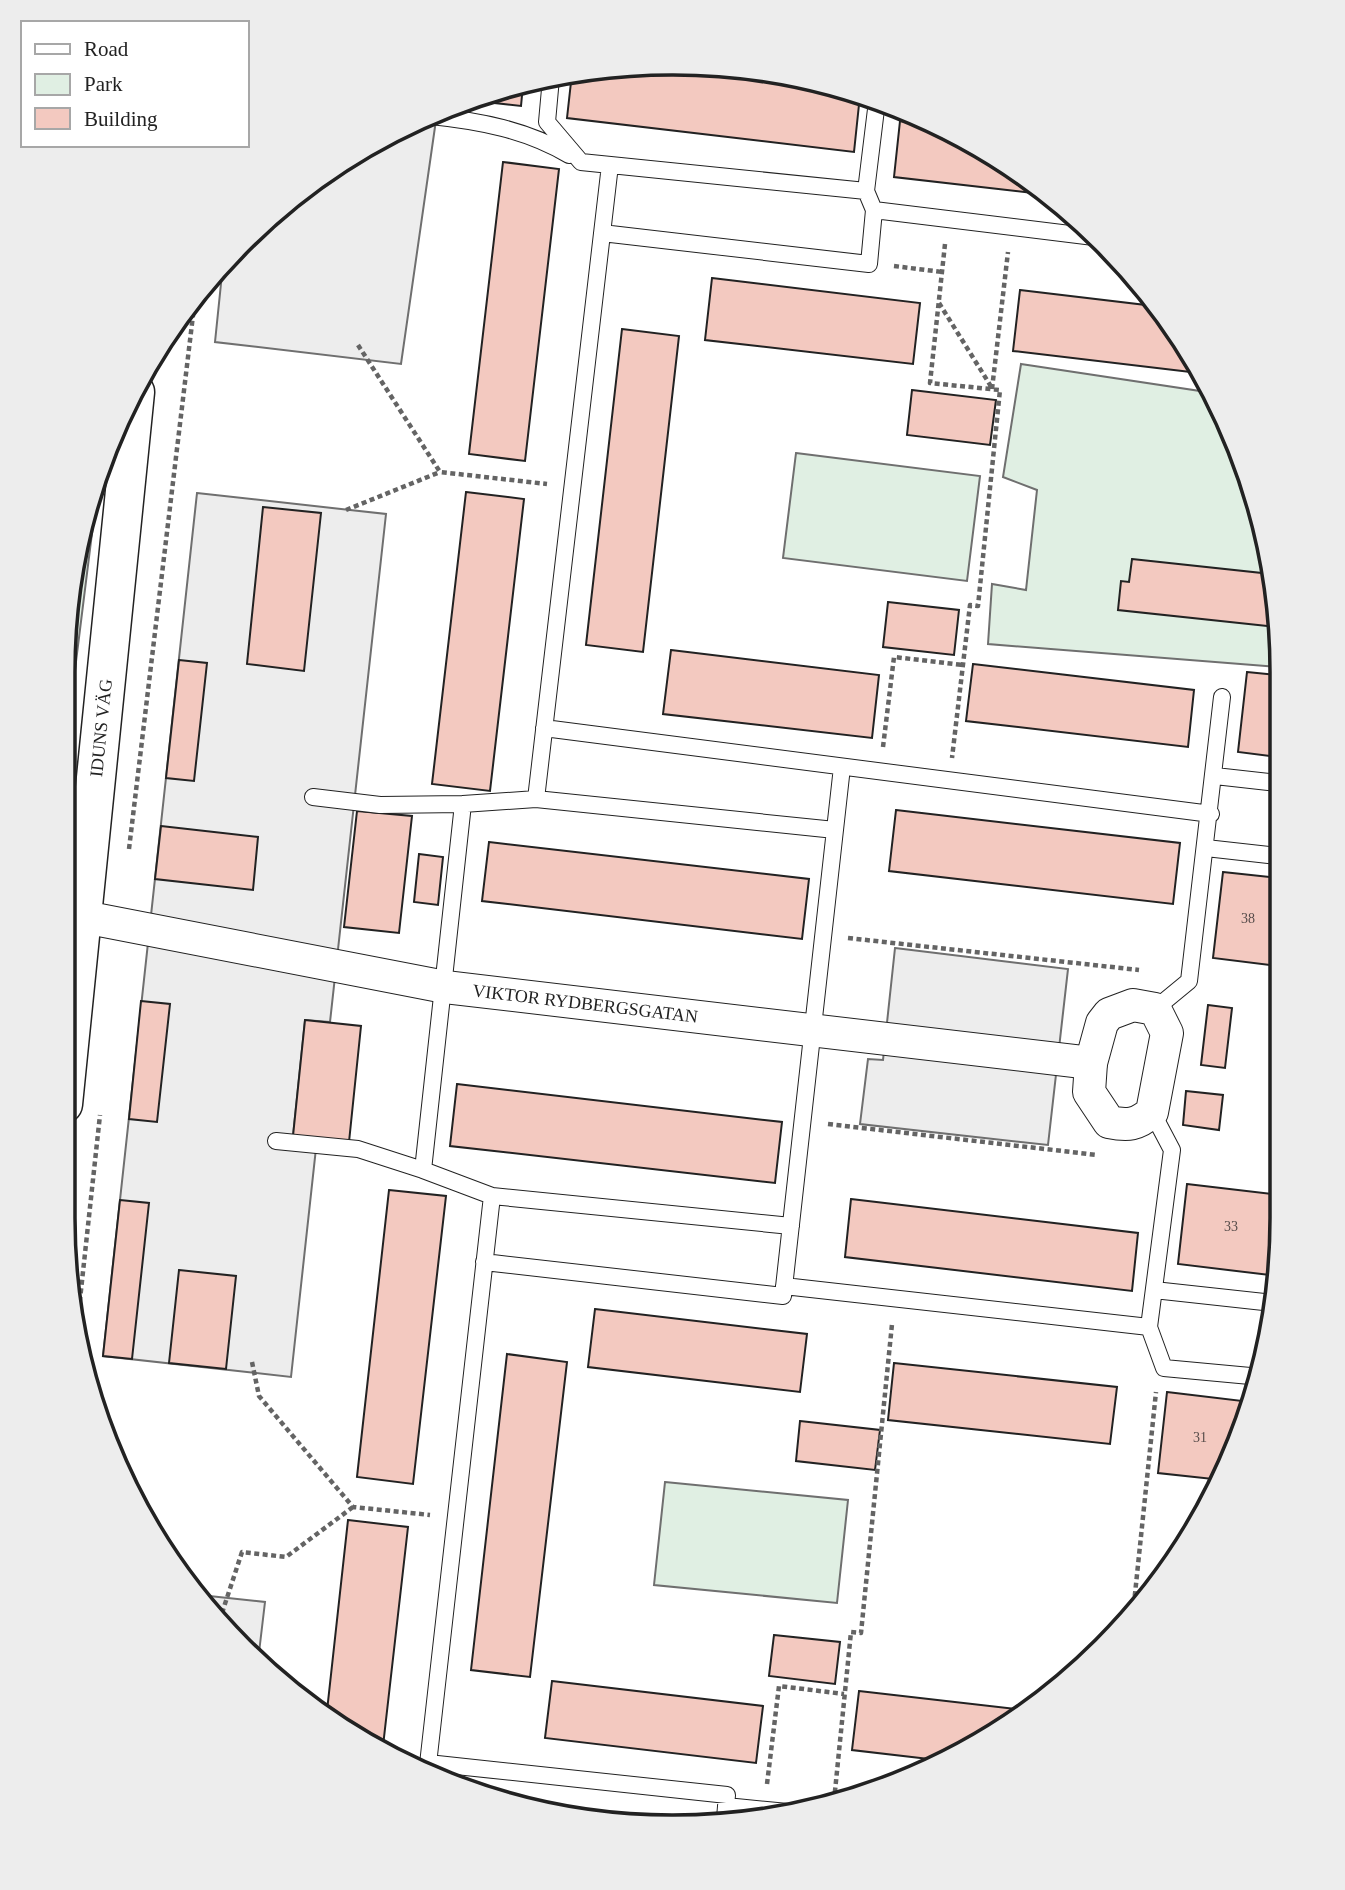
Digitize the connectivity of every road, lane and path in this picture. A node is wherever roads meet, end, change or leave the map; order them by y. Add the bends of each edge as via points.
1 (550, 88) edge
2 (876, 111) edge
3 (452, 118) edge
4 (581, 162) junction
5 (610, 165) junction
6 (866, 191) junction
7 (874, 210) junction
8 (948, 219) junction
9 (1011, 226) junction
10 (602, 233) junction
11 (1079, 235) edge
12 (869, 264) junction
13 (942, 272) junction
14 (939, 302) junction
15 (193, 318) edge
16 (358, 345) dead end
17 (992, 389) junction
18 (132, 419) edge
19 (440, 472) junction
20 (572, 487) junction
21 (346, 510) dead end
22 (963, 665) junction
23 (1222, 697) dead end
24 (544, 728) junction
25 (842, 767) junction
26 (880, 772) junction
27 (1215, 776) junction
28 (949, 780) junction
29 (1270, 782) edge
30 (313, 797) dead end
31 (536, 799) junction
32 (463, 804) junction
33 (1211, 814) junction
34 (835, 830) junction
35 (1206, 848) junction
36 (1270, 855) edge
37 (128, 856) dead end
38 (84, 918) junction
39 (823, 936) junction
40 (1190, 976) junction
41 (445, 987) junction
42 (75, 998) edge
43 (1155, 1009) junction
44 (813, 1030) junction
45 (1091, 1063) junction
46 (101, 1105) dead end
47 (1152, 1112) junction
48 (802, 1121) junction
49 (276, 1141) dead end
50 (1104, 1156) dead end
51 (423, 1170) junction
52 (492, 1196) junction
53 (791, 1226) junction
54 (484, 1262) junction
55 (784, 1286) junction
56 (1154, 1290) junction
57 (894, 1298) junction
58 (81, 1300) edge
59 (1264, 1302) edge
60 (1149, 1327) junction
61 (252, 1362) dead end
62 (1164, 1368) junction
63 (1248, 1376) edge
64 (353, 1507) junction
65 (456, 1518) junction
66 (1135, 1595) edge
67 (223, 1611) edge
68 (845, 1694) junction
69 (428, 1762) edge
70 (446, 1770) edge
71 (835, 1792) edge
72 (765, 1807) edge
73 (726, 1812) edge

1 - 4 lane via 547,122
2 - 6 lane
3 - 4 lane via 541,138
4 - 5 lane
5 - 6 lane
5 - 10 lane
6 - 7 lane
7 - 8 lane
7 - 12 lane
8 - 9 lane
8 - 13 path
9 - 11 lane
9 - 17 path
10 - 12 lane
10 - 20 lane
12 - 13 path
13 - 14 path
14 - 17 path
14 - 17 path via 930,383
15 - 37 path
16 - 19 path
17 - 22 path via 1000,390 978,607 970,605
18 - 38 street, IDUNS VÄG
19 - 20 path
19 - 21 path
20 - 24 lane
22 - 26 path via 894,657
22 - 28 path
23 - 27 lane
24 - 25 lane
24 - 31 lane
25 - 26 lane
25 - 34 lane
26 - 28 lane
27 - 29 lane
27 - 33 lane
28 - 33 lane
30 - 32 lane via 380,805
31 - 32 lane
31 - 34 lane
32 - 41 lane
33 - 35 lane
34 - 39 lane
35 - 36 lane
35 - 40 lane
38 - 41 street, VIKTOR RYDBERGSGATAN
38 - 42 street, IDUNS VÄG
39 - 40 path
39 - 44 lane
40 - 43 lane
41 - 44 street, VIKTOR RYDBERGSGATAN
41 - 51 lane
43 - 45 street via 1133,1005 1109,1014
43 - 47 street via 1167,1033
44 - 45 street, VIKTOR RYDBERGSGATAN
44 - 48 lane
45 - 47 street via 1089,1092 1109,1122 1135,1124
46 - 58 path
47 - 56 lane via 1172,1150
48 - 50 path
48 - 53 lane
49 - 51 lane via 358,1149
51 - 52 lane
52 - 53 lane
52 - 54 lane
53 - 55 lane
54 - 55 lane via 783,1296
54 - 65 lane
55 - 57 lane
56 - 59 lane
56 - 60 lane
57 - 60 lane
57 - 68 path via 861,1633 850,1632
60 - 62 lane
61 - 64 path via 259,1396
62 - 63 lane
62 - 66 path via 1157,1388
64 - 65 path
64 - 67 path via 286,1556 242,1552
65 - 69 lane
68 - 71 path
68 - 72 path via 779,1686
70 - 73 lane via 727,1795

